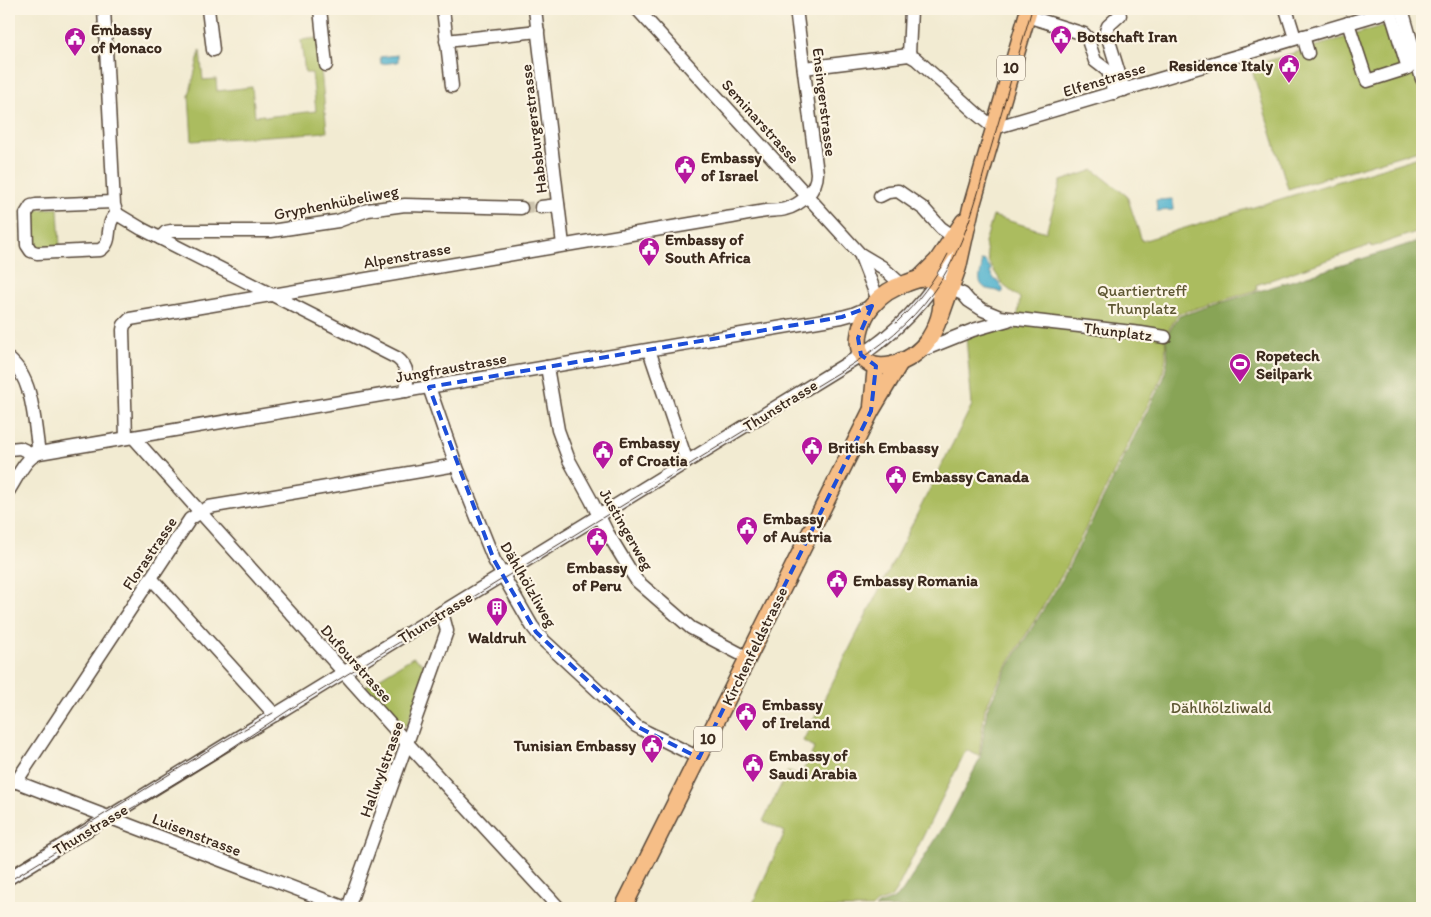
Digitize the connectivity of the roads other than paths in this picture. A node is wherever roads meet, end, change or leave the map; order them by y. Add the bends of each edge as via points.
1 (104, 9) edge
2 (208, 9) edge
3 (320, 9) edge
4 (443, 9) edge
5 (535, 9) edge
6 (637, 9) edge
7 (796, 9) edge
8 (912, 9) edge
9 (1286, 9) edge
10 (1396, 9) edge
11 (1028, 13) edge
12 (1120, 15) dead end
13 (1348, 23) junction
14 (538, 31) junction
15 (1299, 37) junction
16 (446, 41) junction
17 (212, 50) dead end
18 (1308, 53) dead end
19 (909, 54) junction
20 (326, 65) dead end
21 (804, 68) junction
22 (1422, 79) edge
23 (452, 86) dead end
24 (1119, 91) junction
25 (994, 128) junction
26 (807, 196) junction
27 (880, 196) dead end
28 (558, 205) junction
29 (542, 207) tunnel mouth
30 (115, 208) junction
31 (521, 208) tunnel mouth
32 (971, 208) junction
33 (954, 237) junction
34 (160, 238) junction
35 (563, 245) junction
36 (860, 254) junction
37 (919, 279) junction
38 (935, 282) junction
39 (902, 285) junction
40 (951, 289) junction
41 (271, 294) junction
42 (875, 303) junction
43 (940, 318) junction
44 (1011, 319) junction
45 (1165, 337) dead end
46 (649, 350) junction
47 (921, 350) junction
48 (861, 355) junction
49 (9, 359) edge
50 (901, 362) junction
51 (876, 366) junction
52 (548, 367) junction
53 (429, 387) junction
54 (406, 391) junction
55 (871, 411) junction
56 (130, 438) junction
57 (9, 449) edge
58 (37, 454) junction
59 (687, 462) junction
60 (456, 465) junction
61 (9, 490) edge
62 (200, 512) junction
63 (599, 516) junction
64 (502, 576) junction
65 (151, 578) junction
66 (442, 612) junction
67 (748, 658) junction
68 (345, 672) junction
69 (275, 715) junction
70 (407, 743) junction
71 (699, 758) junction
72 (12, 780) edge
73 (108, 818) junction
74 (9, 878) edge
75 (347, 908) edge
76 (559, 908) edge
77 (623, 908) edge

1 - 30 street
2 - 17 street
3 - 20 street
4 - 16 street
5 - 14 street, Habsburgerstrasse
6 - 26 street, Seminarstrasse
7 - 21 street, Ensingerstrasse
8 - 19 street
9 - 15 street
10 - 13 street, Elfenstrasse
10 - 13 street via 1408,68 1407,72 1385,79 1367,81
10 - 22 street
11 - 24 street via 1084,34 1095,61 1108,71
11 - 25 main road, 10
12 - 24 street via 1106,31
13 - 15 street, Elfenstrasse
14 - 16 street
14 - 28 street, Habsburgerstrasse
15 - 18 street
15 - 24 street, Elfenstrasse
16 - 23 street
19 - 21 street
19 - 25 street
21 - 26 street, Ensingerstrasse via 817,176
24 - 25 street, Elfenstrasse
25 - 32 main road, 10
26 - 35 street, Alpenstrasse via 785,210
26 - 36 street, Seminarstrasse
27 - 33 street via 898,190
28 - 29 street
28 - 35 street, Habsburgerstrasse
30 - 30 street via 31,206 26,214 27,245 38,253 100,250 108,243
30 - 34 street
31 - 34 street, Gryphenhübeliweg via 405,205 368,210 338,221 302,227 268,231 171,231
32 - 33 main road, 10
32 - 38 street, Thunstrasse via 952,256
32 - 40 main road, 10
33 - 37 main road, 10
34 - 41 street
35 - 41 street, Alpenstrasse
36 - 39 street, Seminarstrasse via 882,267
36 - 42 street, Seminarstrasse
37 - 38 main road via 929,278
37 - 39 main road
38 - 43 main road, Thunplatz via 941,295
38 - 48 street, Thunstrasse via 902,322
39 - 42 main road
40 - 43 main road, 10
40 - 44 street, Thunplatz via 983,310
41 - 54 street via 397,358 408,372
41 - 56 street, Alpenstrasse via 132,318 126,322 123,330
42 - 46 street, Jungfraustrasse via 842,317
42 - 48 main road via 859,333
43 - 47 main road, Thunplatz
44 - 45 street, Thunplatz
44 - 47 street, Thunplatz via 988,324
46 - 52 street, Jungfraustrasse
46 - 59 street
47 - 50 main road, Thunplatz
48 - 51 main road
48 - 59 street, Thunstrasse
49 - 58 street via 28,389
50 - 51 main road, Thunplatz
50 - 55 main road, Kirchenfeldstrasse / 10
51 - 55 main road, Kirchenfeldstrasse / 10
52 - 53 street, Jungfraustrasse
52 - 63 street, Justingerweg via 559,434 570,464
53 - 54 street, Jungfraustrasse
53 - 60 street, Dählhölzliweg
54 - 56 street, Jungfraustrasse
55 - 67 main road, Kirchenfeldstrasse / 10
56 - 58 street, Jungfraustrasse
56 - 62 street, Dufourstrasse
57 - 58 street via 20,448
58 - 61 street via 26,464
59 - 63 street, Thunstrasse
60 - 62 street, Florastrasse via 209,507
60 - 64 street, Dählhölzliweg
62 - 65 street, Florastrasse via 190,519
62 - 68 street, Dufourstrasse
63 - 64 street, Thunstrasse
63 - 67 street, Justingerweg via 637,581 691,628
64 - 66 street, Thunstrasse
64 - 71 street, Dählhölzliweg via 536,632 549,645 641,729
65 - 69 street
65 - 72 street, Florastrasse
66 - 68 street, Thunstrasse
66 - 70 street, Hallwylstrasse via 447,631
67 - 71 main road, Kirchenfeldstrasse / 10
68 - 69 street, Thunstrasse
68 - 70 street, Dufourstrasse
69 - 73 street, Thunstrasse
70 - 75 street, Hallwylstrasse
70 - 76 street, Dufourstrasse
71 - 77 main road, Kirchenfeldstrasse / 10
72 - 73 street, Luisenstrasse
73 - 74 street, Thunstrasse
73 - 75 street, Luisenstrasse

